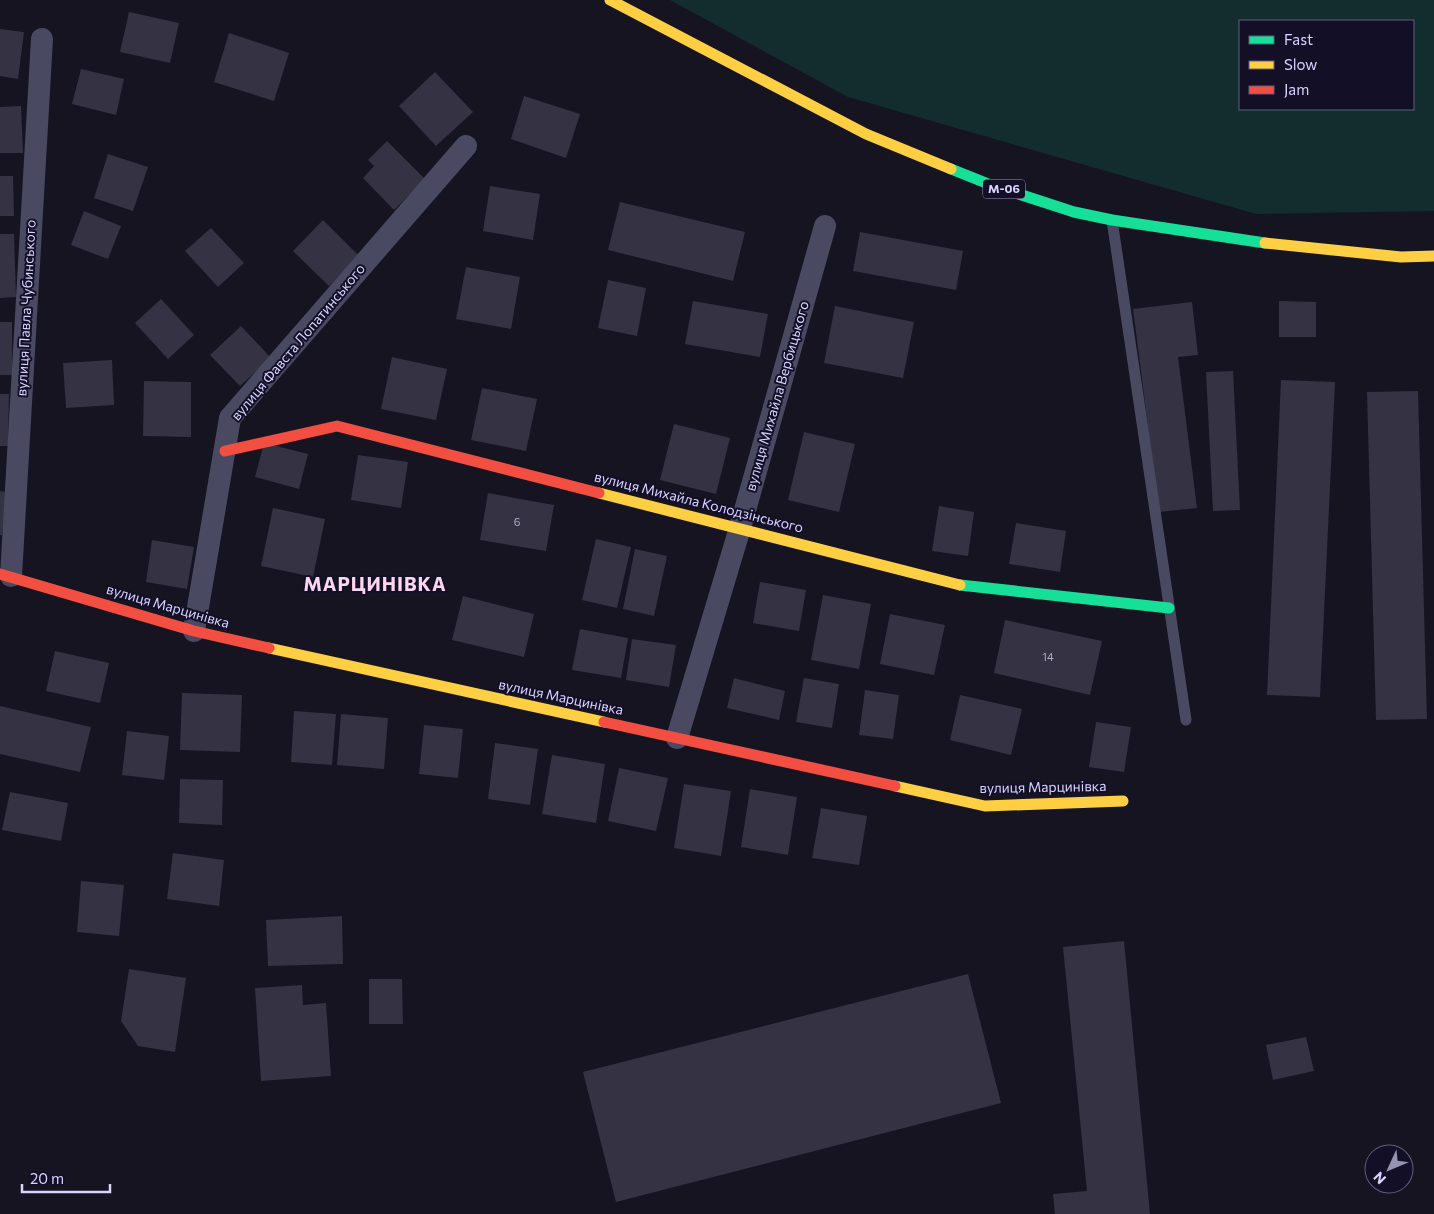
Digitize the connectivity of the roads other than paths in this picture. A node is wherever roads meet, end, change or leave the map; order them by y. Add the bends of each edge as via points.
1 (610, 0) edge
2 (42, 39) dead end
3 (466, 146) dead end
4 (1112, 220) junction
5 (824, 226) dead end
6 (1434, 256) edge
7 (225, 451) junction
8 (740, 528) junction
9 (5, 575) edge
10 (1169, 608) junction
11 (194, 631) junction
12 (1186, 720) dead end
13 (677, 738) junction
14 (1123, 801) dead end

1 - 4 main road, М-06 via 866,134 991,185 1074,212
2 - 9 street, вулиця Павла Чубинського
3 - 7 street, вулиця Фавста Лопатинського via 230,418
4 - 6 main road, М-06 via 1253,242 1400,257
4 - 10 lane
5 - 8 street, вулиця Михайла Вербицького
7 - 8 main road, вулиця Михайла Колодзінського via 337,426
7 - 11 street, вулиця Фавста Лопатинського
8 - 10 main road, вулиця Михайла Колодзінського via 965,586
8 - 13 street, вулиця Михайла Вербицького
9 - 11 main road, вулиця Марцинівка
10 - 12 lane
11 - 13 main road, вулиця Марцинівка
13 - 14 main road, вулиця Марцинівка via 985,806

